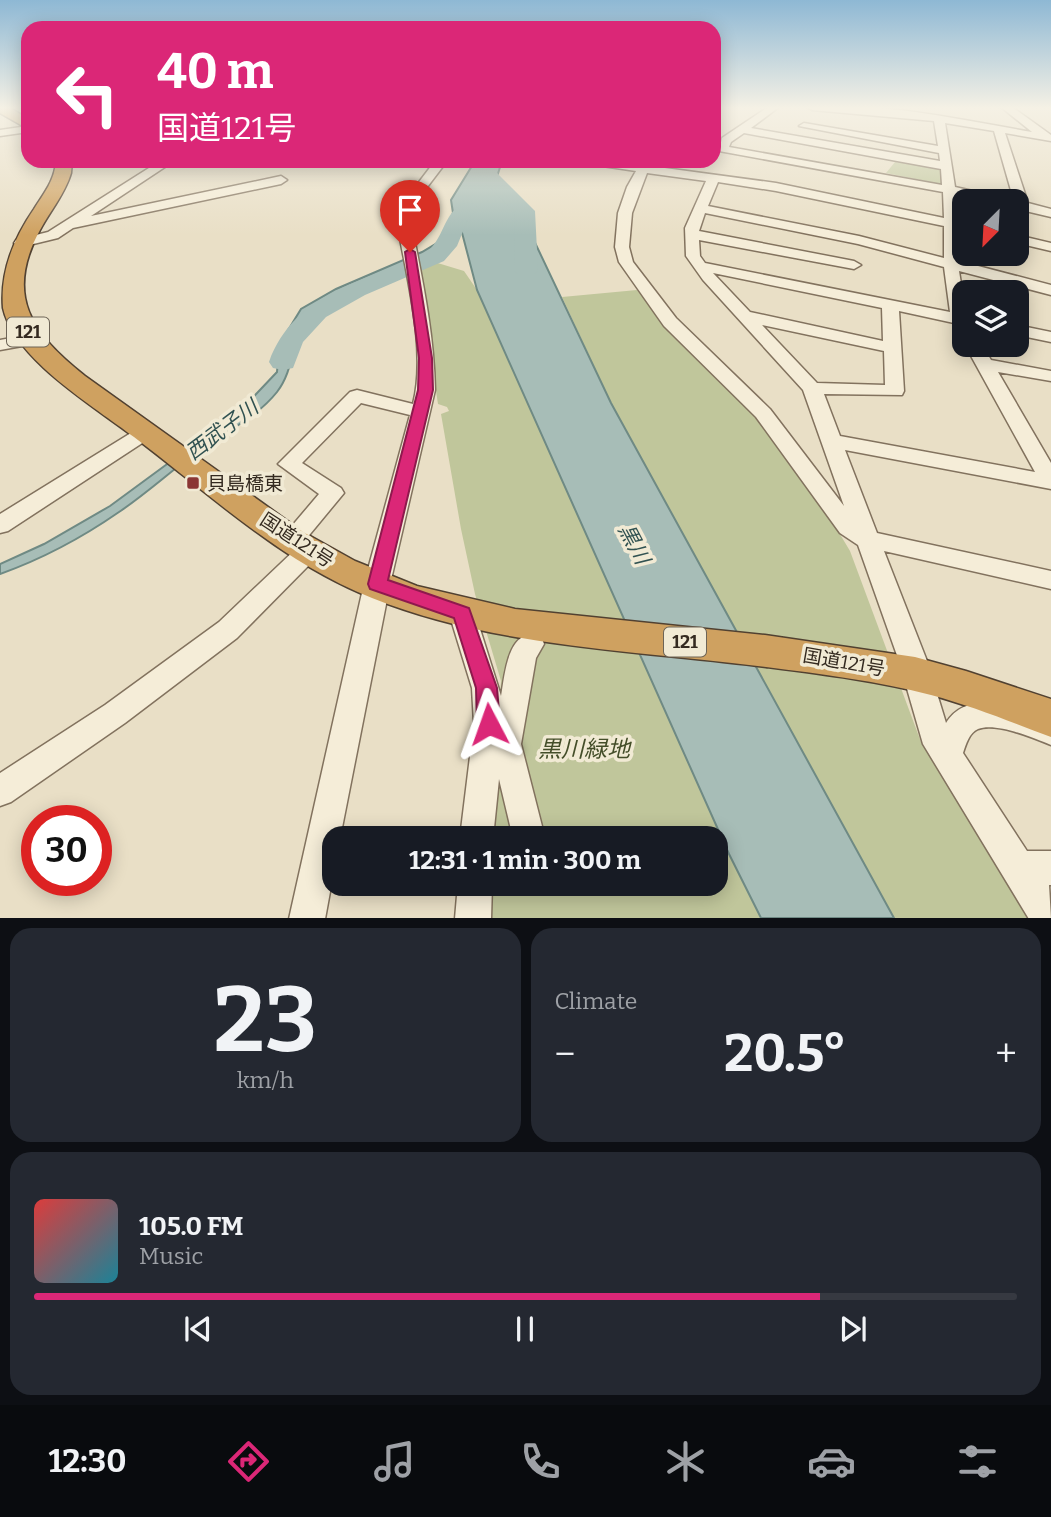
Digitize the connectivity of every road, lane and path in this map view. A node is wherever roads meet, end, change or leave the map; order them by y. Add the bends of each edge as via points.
1 (728, 150) edge
2 (793, 150) edge
3 (857, 150) edge
4 (943, 150) edge
5 (1004, 150) edge
6 (876, 153) junction
7 (782, 159) junction
8 (946, 166) junction
9 (63, 168) edge
10 (157, 168) edge
11 (436, 168) edge
12 (641, 168) edge
13 (660, 168) edge
14 (856, 172) junction
15 (714, 177) junction
16 (281, 180) dead end
17 (1014, 189) edge
18 (949, 190) junction
19 (952, 191) edge
20 (700, 208) junction
21 (1029, 208) edge
22 (1051, 212) edge
23 (949, 222) junction
24 (952, 223) edge
25 (68, 225) junction
26 (692, 234) junction
27 (859, 240) junction
28 (1029, 242) edge
29 (21, 243) junction
30 (1051, 247) edge
31 (950, 262) junction
32 (700, 266) junction
33 (954, 280) edge
34 (852, 281) junction
35 (1051, 290) edge
36 (890, 305) junction
37 (744, 316) junction
38 (952, 319) edge
39 (1029, 332) edge
40 (1051, 337) edge
41 (33, 339) junction
42 (0, 345) edge
43 (892, 348) junction
44 (981, 357) edge
45 (985, 364) junction
46 (1051, 376) edge
47 (812, 388) junction
48 (421, 412) junction
49 (146, 432) junction
50 (832, 441) junction
51 (1051, 482) edge
52 (0, 525) edge
53 (867, 539) junction
54 (300, 546) junction
55 (1051, 580) edge
56 (377, 584) junction
57 (469, 615) junction
58 (531, 644) dead end
59 (904, 673) junction
60 (1051, 718) edge
61 (1051, 730) edge
62 (497, 737) junction
63 (947, 752) junction
64 (0, 791) edge
65 (479, 826) edge
66 (525, 826) edge
67 (1017, 868) junction
68 (1051, 868) edge
69 (474, 896) edge
70 (306, 918) edge
71 (473, 918) edge
72 (1049, 918) edge

1 - 7 street
2 - 7 street
3 - 6 street
4 - 8 street
5 - 17 street
6 - 8 street
6 - 14 street
7 - 14 street
8 - 18 street
9 - 29 highway, 国道121号 / 121 via 62,180
10 - 25 street
11 - 48 street via 406,207 404,222 426,358
12 - 53 street via 623,224 626,262 670,321 763,413 848,527
13 - 15 street
14 - 18 street
15 - 20 street
15 - 23 street
16 - 25 street
18 - 19 street
18 - 23 street
20 - 26 street
20 - 27 street
21 - 22 street
23 - 24 street
23 - 31 street
25 - 29 street via 53,235
26 - 32 street via 693,256
26 - 34 street
27 - 31 street
27 - 34 street
28 - 30 street
29 - 41 highway, 国道121号 / 121 via 11,287 15,311
31 - 33 street
31 - 35 street
32 - 34 street
32 - 37 street
34 - 36 street
36 - 38 street
36 - 43 street
37 - 43 street
37 - 47 street
39 - 40 street
41 - 42 street
41 - 49 highway, 国道121号 / 121 via 54,363
43 - 47 street via 895,391
44 - 45 street
45 - 46 street
45 - 51 street
47 - 50 street
48 - 54 street via 357,396 289,464 333,493
48 - 56 street
49 - 52 street
49 - 54 highway, 国道121号 / 121
50 - 51 street
50 - 53 street
53 - 55 street
53 - 59 street via 913,661
54 - 56 highway, 国道121号 / 121
54 - 64 street via 228,630
56 - 57 highway, 国道121号 / 121
56 - 70 street
57 - 59 highway, 国道121号 / 121 via 536,627 805,655
57 - 62 street via 471,646
58 - 62 street
59 - 60 highway, 国道121号 / 121 via 960,686
59 - 63 street
61 - 63 street via 1014,718 972,718 964,722
62 - 65 street
62 - 66 street
63 - 67 street
67 - 68 street
67 - 72 street
69 - 71 street

